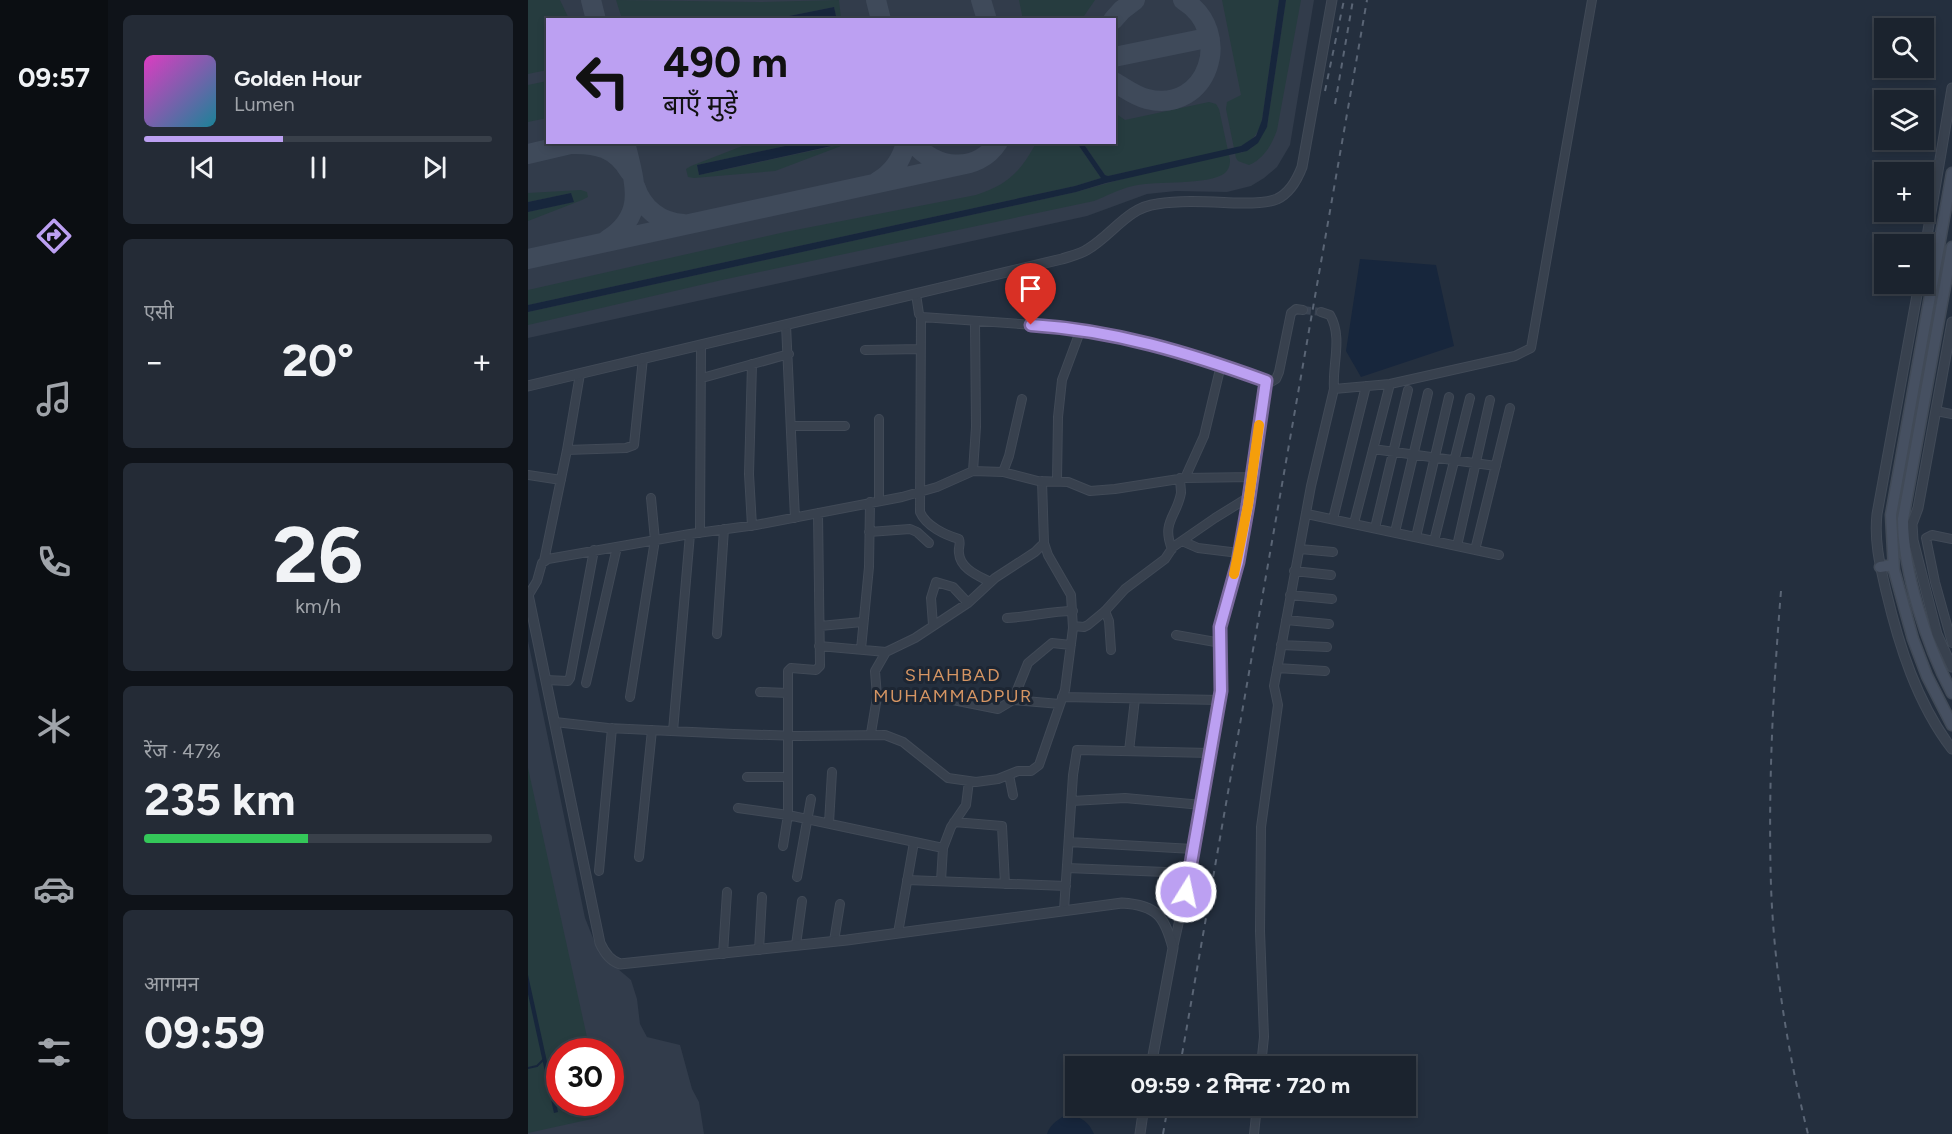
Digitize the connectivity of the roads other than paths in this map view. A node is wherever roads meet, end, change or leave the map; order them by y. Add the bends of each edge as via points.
1 (1332, 0) edge
2 (1592, 0) edge
3 (1952, 88) edge
4 (1952, 173) edge
5 (1927, 234) edge
6 (1952, 247) edge
7 (1950, 266) edge
8 (916, 294) junction
9 (1917, 294) edge
10 (1303, 310) dead end
11 (1321, 312) dead end
12 (921, 316) junction
13 (975, 322) junction
14 (1952, 322) edge
15 (786, 325) junction
16 (1081, 329) junction
17 (701, 345) junction
18 (920, 349) junction
19 (865, 350) dead end
20 (789, 354) junction
21 (643, 358) junction
22 (752, 364) junction
23 (1221, 365) junction
24 (580, 374) junction
25 (702, 378) junction
26 (1266, 381) junction
27 (1390, 384) junction
28 (528, 386) edge
29 (1366, 386) junction
30 (1334, 389) junction
31 (1408, 390) dead end
32 (1428, 393) dead end
33 (1449, 397) dead end
34 (1470, 398) dead end
35 (1022, 399) dead end
36 (1490, 400) dead end
37 (1510, 408) dead end
38 (1936, 411) junction
39 (1952, 414) edge
40 (879, 419) dead end
41 (791, 426) junction
42 (845, 426) dead end
43 (1372, 449) junction
44 (567, 450) junction
45 (1392, 452) junction
46 (1413, 455) junction
47 (1435, 459) junction
48 (1455, 461) junction
49 (1476, 464) junction
50 (1496, 466) junction
51 (973, 471) junction
52 (1003, 472) junction
53 (528, 475) edge
54 (1252, 477) junction
55 (1183, 478) junction
56 (561, 480) junction
57 (1057, 480) junction
58 (1042, 481) junction
59 (921, 493) junction
60 (1249, 497) junction
61 (651, 498) dead end
62 (879, 500) junction
63 (870, 502) junction
64 (818, 513) junction
65 (795, 518) junction
66 (1306, 519) junction
67 (1333, 519) junction
68 (1354, 523) junction
69 (752, 526) junction
70 (1375, 528) junction
71 (724, 529) junction
72 (869, 532) junction
73 (1395, 532) junction
74 (700, 533) junction
75 (690, 534) junction
76 (1416, 537) junction
77 (1926, 538) junction
78 (1952, 539) edge
79 (655, 540) junction
80 (1908, 540) junction
81 (1182, 541) junction
82 (1434, 541) junction
83 (929, 543) dead end
84 (1044, 543) junction
85 (1457, 546) junction
86 (617, 547) junction
87 (1172, 549) junction
88 (1300, 549) junction
89 (594, 550) junction
90 (1476, 550) junction
91 (1333, 552) dead end
92 (1239, 553) junction
93 (1498, 555) dead end
94 (544, 561) junction
95 (1893, 565) junction
96 (1881, 567) junction
97 (1294, 571) junction
98 (1331, 575) dead end
99 (990, 582) junction
100 (528, 595) edge
101 (1290, 595) junction
102 (1332, 599) dead end
103 (968, 603) junction
104 (1072, 611) junction
105 (1106, 611) junction
106 (1008, 618) dead end
107 (1286, 620) junction
108 (862, 622) junction
109 (1329, 624) dead end
110 (933, 625) junction
111 (820, 626) junction
112 (1073, 626) junction
113 (717, 634) dead end
114 (1176, 635) dead end
115 (1221, 643) junction
116 (1952, 643) edge
117 (1071, 645) junction
118 (1281, 645) junction
119 (819, 646) junction
120 (1327, 647) dead end
121 (861, 649) junction
122 (1111, 650) dead end
123 (886, 652) junction
124 (1952, 667) edge
125 (1277, 668) junction
126 (1325, 671) dead end
127 (546, 680) junction
128 (586, 683) dead end
129 (760, 692) dead end
130 (788, 693) junction
131 (1952, 693) edge
132 (630, 697) dead end
133 (1135, 699) junction
134 (953, 700) dead end
135 (1013, 700) junction
136 (1061, 700) junction
137 (1220, 700) junction
138 (555, 722) junction
139 (1952, 725) edge
140 (612, 728) junction
141 (652, 730) junction
142 (673, 731) junction
143 (871, 734) junction
144 (788, 735) junction
145 (1952, 748) edge
146 (1129, 751) junction
147 (1210, 753) junction
148 (832, 772) dead end
149 (1009, 775) junction
150 (747, 777) dead end
151 (788, 777) junction
152 (969, 781) junction
153 (1013, 795) dead end
154 (811, 800) dead end
155 (1072, 801) junction
156 (1202, 805) junction
157 (738, 808) dead end
158 (788, 815) junction
159 (807, 819) junction
160 (954, 822) junction
161 (829, 823) junction
162 (914, 842) junction
163 (1069, 842) junction
164 (783, 846) dead end
165 (943, 848) junction
166 (1192, 849) junction
167 (639, 857) dead end
168 (1067, 868) junction
169 (599, 871) dead end
170 (1190, 873) junction
171 (797, 877) dead end
172 (907, 880) junction
173 (941, 881) junction
174 (1005, 884) junction
175 (1066, 886) junction
176 (727, 892) dead end
177 (762, 897) dead end
178 (802, 901) dead end
179 (840, 904) dead end
180 (1064, 910) junction
181 (898, 933) junction
182 (834, 941) junction
183 (796, 945) junction
184 (1173, 948) junction
185 (759, 950) junction
186 (723, 954) junction
187 (1153, 1056) edge
188 (1263, 1056) edge
189 (1143, 1116) edge
190 (1256, 1116) edge
191 (1140, 1134) edge
192 (1254, 1134) edge

1 - 8 street via 1302,167 1298,179 1283,195 1254,203 1181,202 1146,206 1135,210 1087,250
2 - 27 street via 1531,348 1515,356
3 - 5 street
4 - 95 main road via 1891,515
6 - 7 main road
7 - 80 main road via 1903,519
8 - 12 street
8 - 15 street
9 - 96 street via 1877,514
10 - 26 street via 1296,309 1291,314 1279,372 1276,379
11 - 30 street via 1330,315 1337,334
12 - 13 street
12 - 18 street
13 - 16 street
13 - 51 street
14 - 38 street
15 - 17 street
15 - 20 street
16 - 23 street via 1180,351
16 - 57 street via 1062,380
17 - 21 street
17 - 25 street
18 - 19 street
18 - 59 street
20 - 22 street
20 - 41 street
21 - 24 street
21 - 44 street via 634,445
22 - 25 street
22 - 69 street
23 - 26 street
23 - 55 street via 1204,436
24 - 28 street
24 - 44 street
25 - 74 street
26 - 54 street
27 - 29 street
27 - 43 street
29 - 30 street
29 - 67 street
30 - 66 street
31 - 45 street
32 - 46 street
33 - 47 street
34 - 48 street
35 - 52 street
36 - 49 street
37 - 50 street
38 - 39 street
38 - 80 street
40 - 62 street
41 - 42 street
41 - 65 street
43 - 45 street
43 - 68 street
44 - 56 street
45 - 46 street
45 - 70 street
46 - 47 street
46 - 73 street
47 - 48 street
47 - 76 street
48 - 49 street
48 - 82 street
49 - 50 street
49 - 85 street
50 - 90 street
51 - 52 street
51 - 59 street
52 - 58 street
53 - 56 street
54 - 55 street
54 - 60 street
55 - 57 street via 1090,491
55 - 87 street via 1167,533
56 - 94 street
57 - 58 street
58 - 84 street
59 - 62 street
59 - 99 street via 921,516 935,528 959,539 964,566
60 - 81 street
60 - 92 street
61 - 79 street
62 - 63 street
63 - 64 street
63 - 72 street
64 - 65 street
64 - 111 street
65 - 69 street
66 - 67 street
66 - 88 street
67 - 68 street
68 - 70 street
69 - 71 street
70 - 73 street
71 - 74 street
71 - 113 street
72 - 83 street via 910,529
72 - 108 street
73 - 76 street
74 - 75 street
75 - 79 street
75 - 142 street
76 - 82 street
77 - 78 street via 1932,535
77 - 80 street
77 - 116 street
79 - 86 street
79 - 132 street
80 - 124 street via 1937,634
80 - 131 main road via 1926,635
81 - 87 street
81 - 92 street via 1197,548
82 - 85 street
84 - 99 street
84 - 104 street via 1068,587
85 - 90 street
86 - 89 street
86 - 128 street
87 - 105 street
88 - 91 street
88 - 97 street
89 - 94 street
89 - 127 street via 570,678
90 - 93 street
92 - 115 street via 1221,621
94 - 100 street
95 - 96 main road
95 - 139 main road via 1913,639
96 - 145 street via 1897,638 1913,679
97 - 98 street
97 - 101 street
99 - 103 street
100 - 127 street
101 - 102 street
101 - 107 street
103 - 110 street
103 - 110 street via 953,587 936,582 931,598
104 - 106 street
104 - 112 street
105 - 112 street via 1086,626
105 - 122 street
107 - 109 street
107 - 118 street
108 - 111 street
108 - 121 street
110 - 123 street
111 - 119 street
112 - 117 street
114 - 115 street
115 - 137 street
117 - 135 street via 1052,643 1030,661
117 - 136 street
118 - 120 street
118 - 125 street
119 - 121 street
119 - 130 street via 818,669 789,669
121 - 123 street
123 - 143 street via 875,671 877,697
125 - 126 street
125 - 188 street via 1274,686 1278,705 1260,834
127 - 138 street
129 - 130 street
130 - 144 street
133 - 136 street
133 - 137 street
133 - 146 street
134 - 135 street via 998,709
135 - 136 street
136 - 149 street via 1039,765 1031,771
137 - 147 street
138 - 140 street
138 - 186 street via 604,951 620,964
140 - 141 street
140 - 169 street
141 - 142 street
141 - 167 street
142 - 144 street
143 - 144 street
143 - 152 street via 903,742 948,778
144 - 151 street
146 - 147 street
146 - 155 street via 1078,749
147 - 156 street
148 - 161 street
149 - 152 street
149 - 153 street
150 - 151 street
151 - 158 street
152 - 160 street via 966,805
154 - 159 street
155 - 156 street via 1122,798
155 - 163 street
156 - 166 street
157 - 158 street
158 - 159 street
158 - 164 street
159 - 161 street
159 - 171 street
160 - 165 street
160 - 174 street via 1002,826
161 - 162 street
162 - 165 street
162 - 172 street
163 - 166 street
163 - 168 street
165 - 173 street
166 - 170 street
168 - 170 street
168 - 175 street
170 - 184 street
172 - 173 street
172 - 181 street
173 - 174 street
174 - 175 street
175 - 180 street
176 - 186 street
177 - 185 street
178 - 183 street
179 - 182 street
180 - 181 street
180 - 184 street via 1122,903 1144,906 1162,918
181 - 182 street
182 - 183 street
183 - 185 street
184 - 187 street
185 - 186 street
189 - 191 street
190 - 192 street

